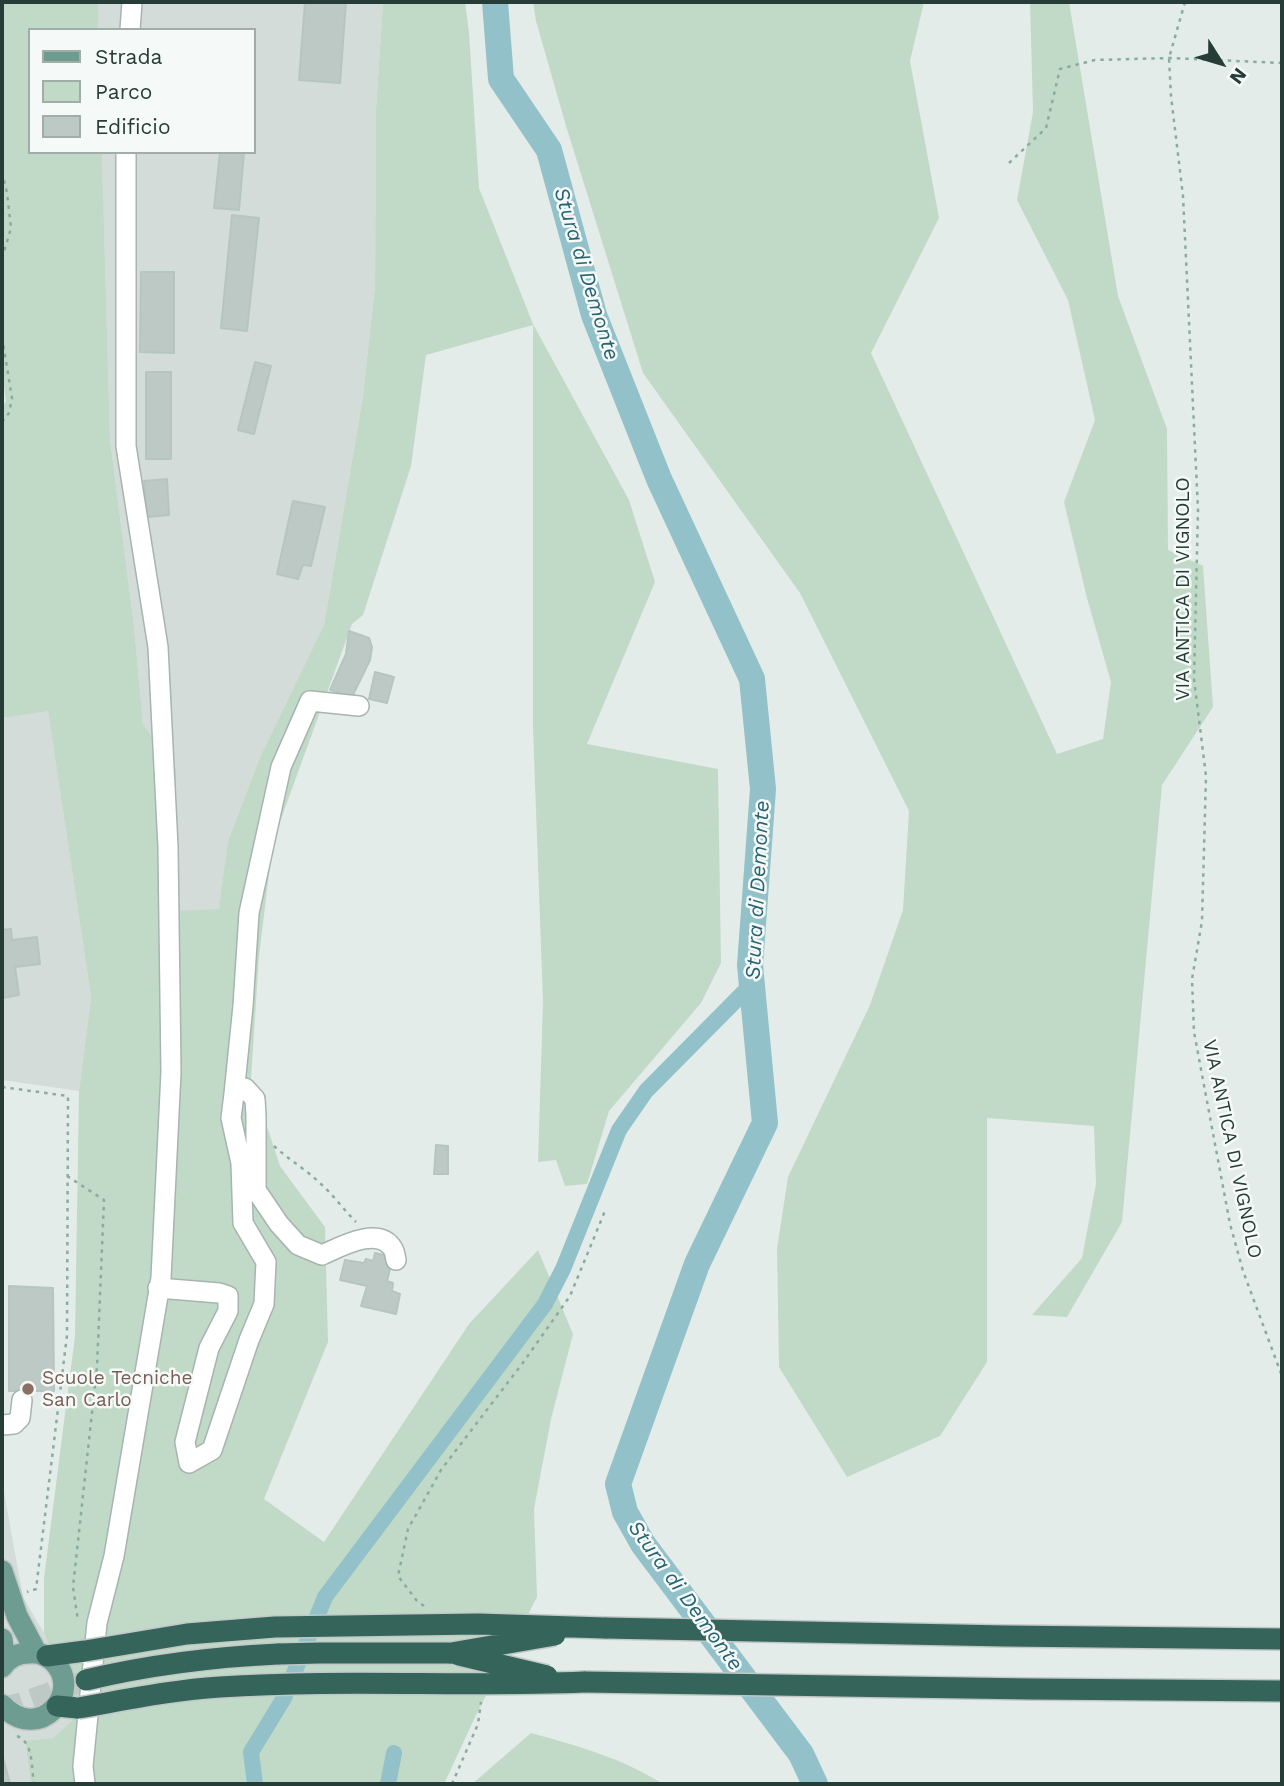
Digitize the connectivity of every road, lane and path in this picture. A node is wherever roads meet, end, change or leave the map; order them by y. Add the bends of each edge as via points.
1 (132, 2) edge
2 (1185, 2) edge
3 (131, 28) edge
4 (1169, 58) junction
5 (1282, 63) edge
6 (126, 154) edge
7 (1009, 163) dead end
8 (2, 172) edge
9 (2, 259) edge
10 (2, 337) edge
11 (2, 422) edge
12 (359, 706) dead end
13 (2, 1087) edge
14 (234, 1094) junction
15 (256, 1125) junction
16 (67, 1176) junction
17 (605, 1211) dead end
18 (371, 1237) junction
19 (396, 1260) dead end
20 (165, 1289) junction
21 (1282, 1376) edge
22 (22, 1400) dead end
23 (2, 1424) edge
24 (2, 1571) edge
25 (11, 1597) junction
26 (427, 1609) dead end
27 (78, 1622) dead end
28 (605, 1628) junction
29 (2, 1639) edge
30 (1282, 1639) edge
31 (451, 1653) junction
32 (42, 1654) junction
33 (3, 1665) edge
34 (86, 1680) tunnel mouth
35 (584, 1682) junction
36 (1282, 1691) edge
37 (483, 1693) dead end
38 (2, 1705) edge
39 (67, 1707) junction
40 (12, 1734) dead end
41 (34, 1784) edge
42 (85, 1784) edge
43 (452, 1784) edge

1 - 3 street
2 - 4 path, VIA ANTICA DI VIGNOLO
4 - 5 path
4 - 7 path via 1095,60 1060,69 1046,128
4 - 21 path, VIA ANTICA DI VIGNOLO via 1184,210 1198,510 1194,679 1206,776 1202,921 1192,979 1194,1032 1230,1224
6 - 20 street via 126,446 158,647 168,847 172,1072 161,1278
8 - 9 path via 11,228
10 - 11 path via 12,398
12 - 14 street via 310,701 281,767 249,913
13 - 16 path via 68,1096
14 - 15 street via 245,1088 255,1100
14 - 20 street via 231,1118 241,1163 243,1223 266,1262 264,1304 212,1450 190,1463 185,1442 209,1349 228,1311 228,1296
15 - 18 path via 285,1157 322,1184
15 - 18 street via 256,1190 298,1245 322,1255
16 - 25 path via 67,1335 36,1589
16 - 27 path via 104,1200 97,1367 73,1587
17 - 26 path via 570,1296 441,1470 408,1529 398,1576
18 - 19 street via 393,1248
20 - 42 street via 97,1623
22 - 23 street via 20,1419
24 - 25 main road
25 - 32 main road via 17,1616
28 - 30 highway
28 - 31 highway, bridge
28 - 32 highway, bridge via 478,1624 275,1627 187,1633
29 - 33 main road
31 - 34 highway, bridge via 239,1656
31 - 35 highway, bridge
32 - 33 main road via 19,1653
32 - 39 main road via 58,1666
35 - 36 highway
35 - 39 highway, bridge via 274,1684
37 - 43 path via 478,1724
38 - 39 main road via 9,1713 29,1720
40 - 41 path via 29,1746

